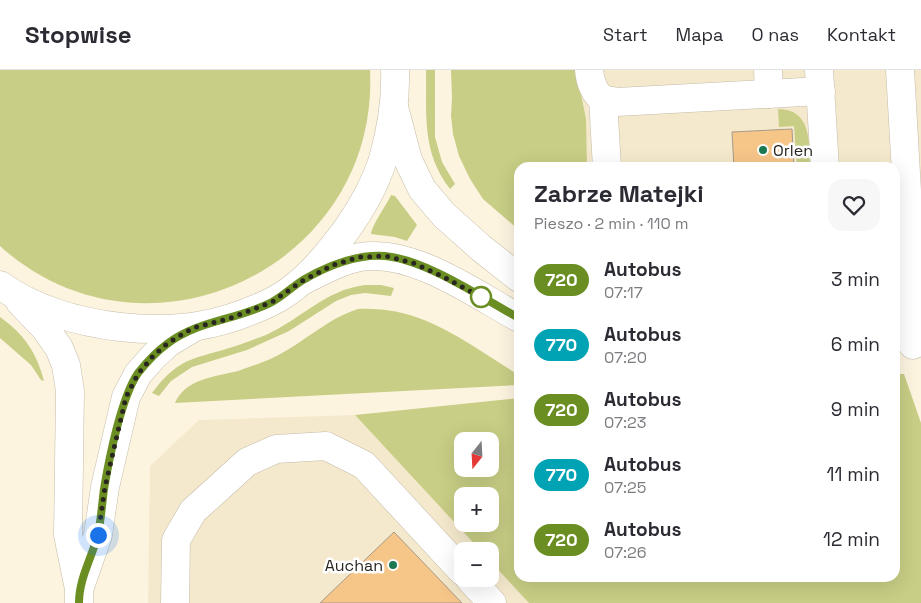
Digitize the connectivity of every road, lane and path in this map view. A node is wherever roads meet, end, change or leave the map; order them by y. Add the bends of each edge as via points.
1 (395, 70) edge
2 (589, 70) edge
3 (900, 70) edge
4 (820, 81) edge
5 (768, 82) edge
6 (603, 99) junction
7 (394, 107) junction
8 (607, 162) edge
9 (825, 162) edge
10 (902, 226) edge
11 (514, 274) edge
12 (302, 281) junction
13 (7, 290) edge
14 (514, 315) edge
15 (193, 328) junction
16 (910, 346) edge
17 (454, 562) edge
18 (477, 587) edge
19 (79, 596) edge
20 (174, 603) edge
21 (492, 603) edge

1 - 7 main road
2 - 6 main road via 592,84
3 - 10 main road
4 - 5 main road
4 - 9 main road
5 - 6 main road via 617,102
6 - 8 main road
7 - 11 main road via 408,160 422,189 444,215
7 - 12 main road via 382,161 369,191 330,252
10 - 16 main road via 912,277
12 - 14 main road via 333,265 360,257 386,256 442,276
12 - 15 main road via 272,302
13 - 15 main road via 56,313 99,324 143,329
13 - 19 main road via 45,328 66,365 70,391 68,534
15 - 19 main road via 153,356 138,374 126,397 106,479 98,535
17 - 20 main road via 364,465 326,446 276,449 247,462 193,511 176,540
18 - 21 main road

